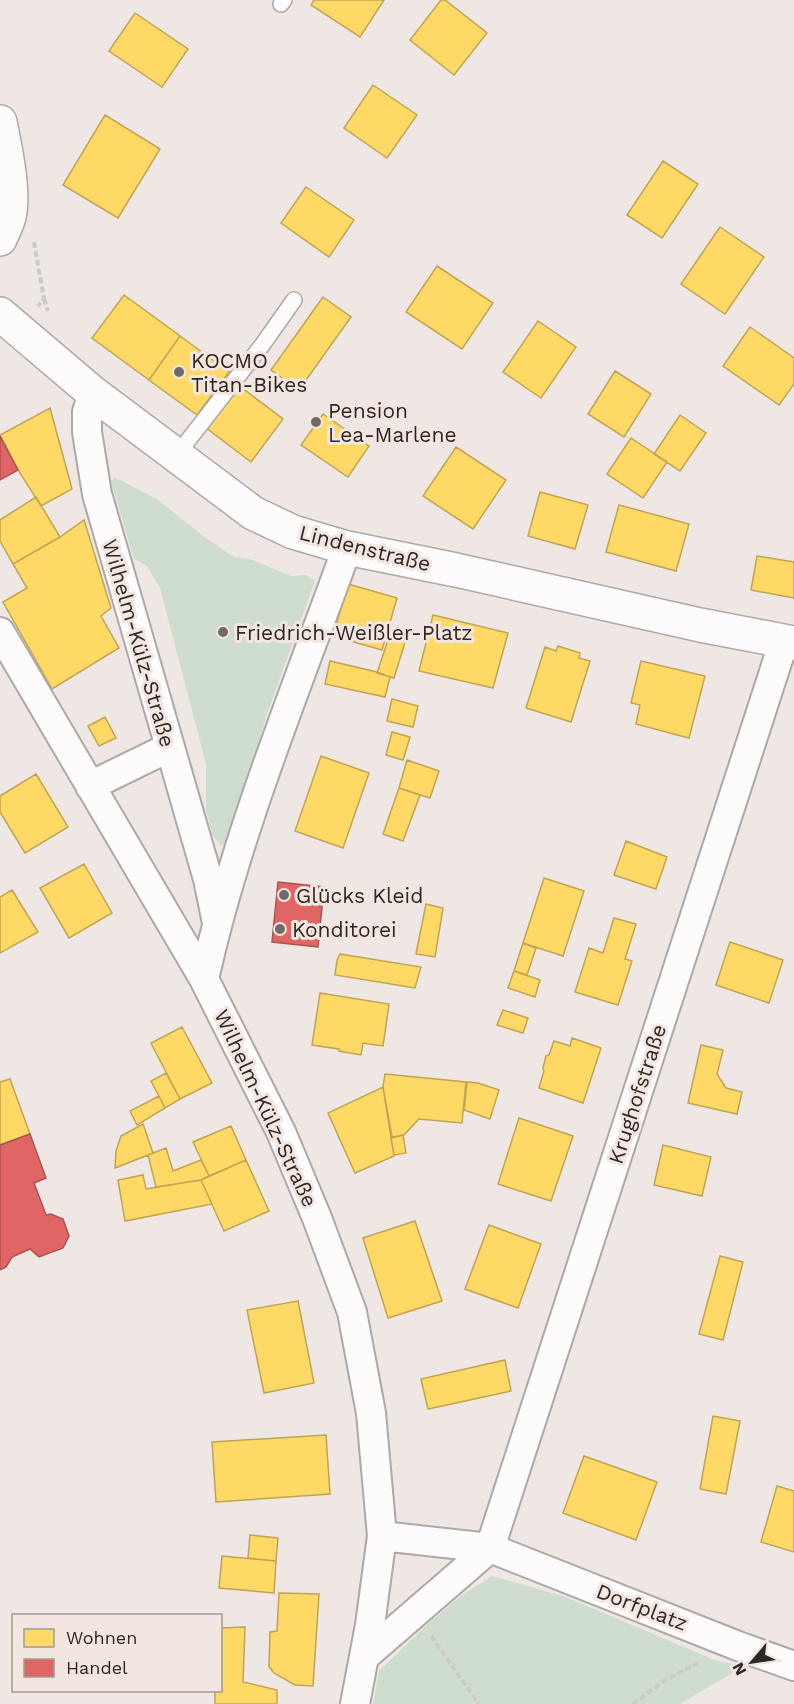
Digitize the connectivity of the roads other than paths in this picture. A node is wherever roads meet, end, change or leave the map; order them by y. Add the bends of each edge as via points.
1 (0, 122) edge
2 (0, 239) edge
3 (294, 300) dead end
4 (8, 321) edge
5 (93, 393) junction
6 (176, 456) junction
7 (347, 548) junction
8 (0, 632) edge
9 (789, 642) edge
10 (170, 747) junction
11 (90, 786) junction
12 (217, 923) junction
13 (204, 979) junction
14 (382, 1536) junction
15 (490, 1548) junction
16 (364, 1657) junction
17 (794, 1666) edge
18 (355, 1704) edge

1 - 2 street via 11,202
3 - 6 lane
4 - 5 street, Lindenstraße
5 - 6 street, Lindenstraße
5 - 10 street, Wilhelm-Külz-Straße via 87,412 87,432 97,494
6 - 7 street, Lindenstraße via 253,513 293,532
7 - 9 street, Lindenstraße
7 - 12 street via 241,842
8 - 11 street, Wilhelm-Külz-Straße
9 - 15 street, Krughofstraße
10 - 11 street
10 - 12 street, Wilhelm-Külz-Straße
11 - 13 street, Wilhelm-Külz-Straße
12 - 13 street
13 - 14 street, Wilhelm-Külz-Straße via 281,1132 352,1311 371,1413
14 - 15 street, Dorfplatz
14 - 16 street, Wilhelm-Külz-Straße
15 - 16 street
15 - 17 street, Dorfplatz
16 - 18 street, Wilhelm-Külz-Straße

